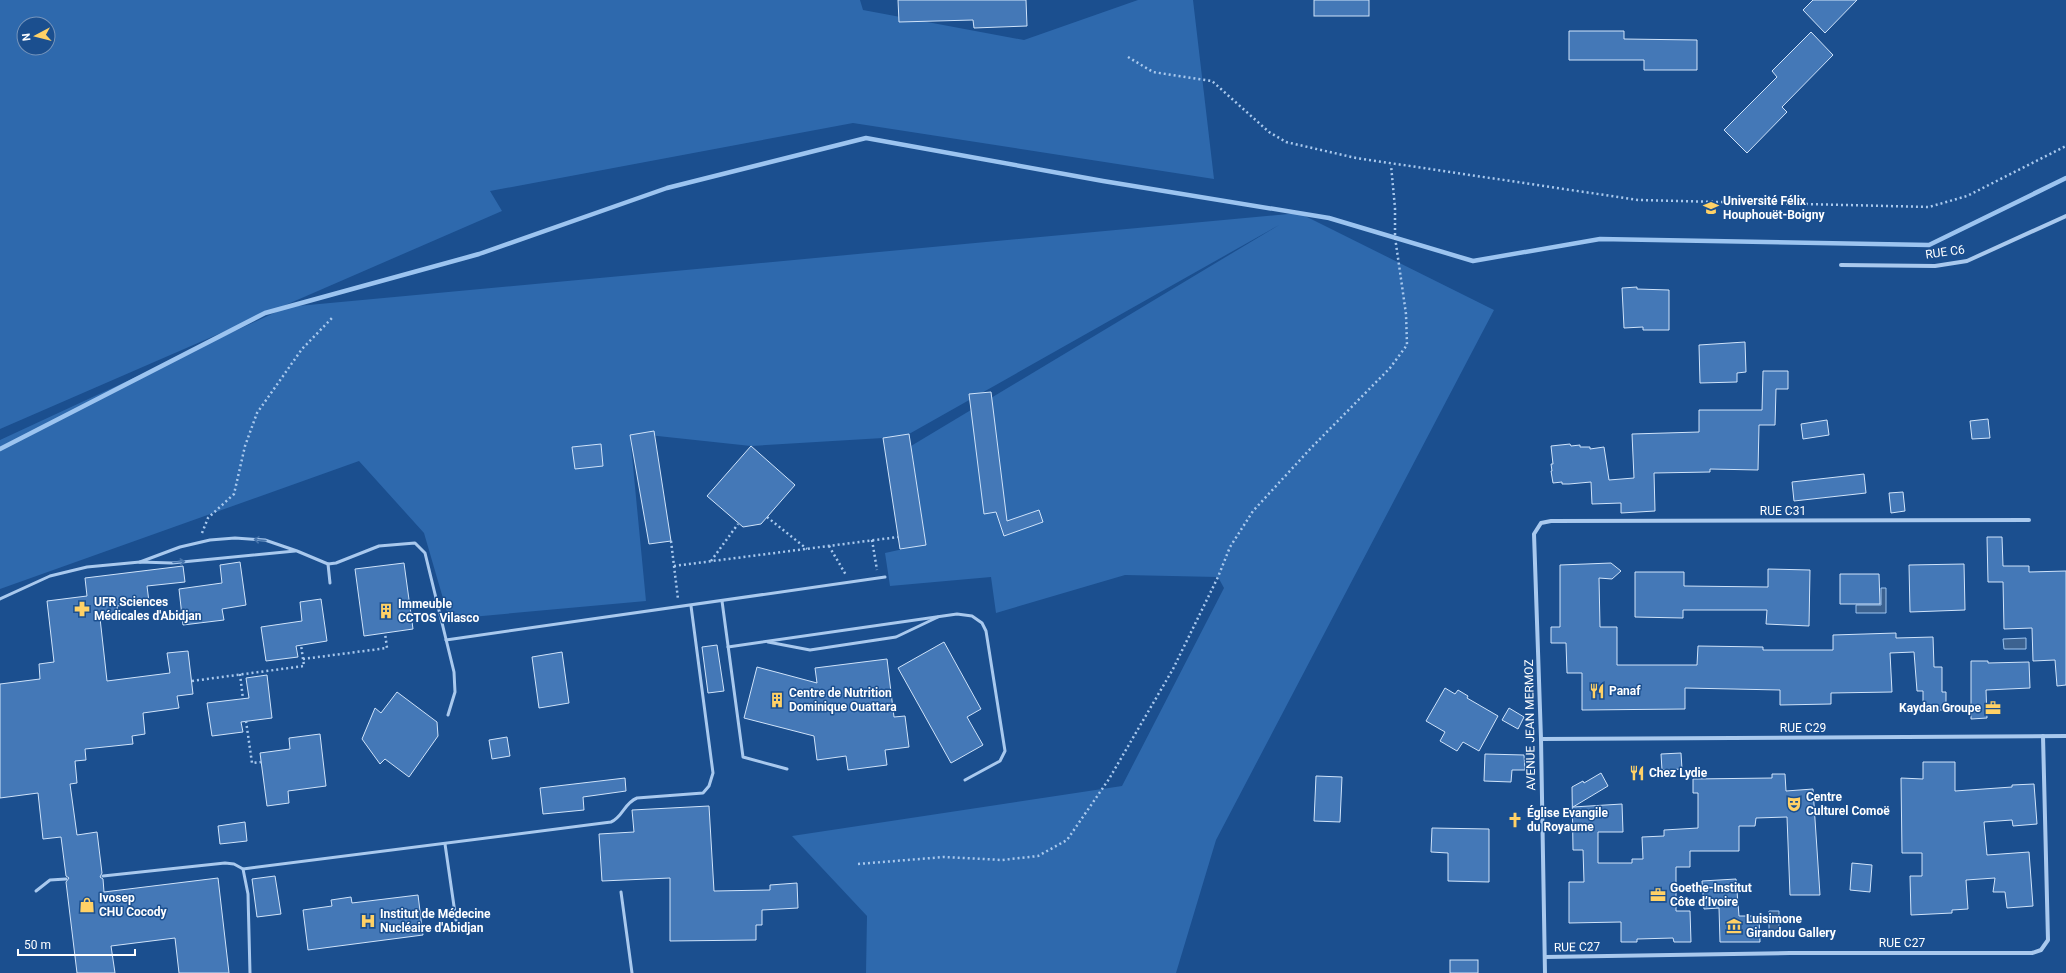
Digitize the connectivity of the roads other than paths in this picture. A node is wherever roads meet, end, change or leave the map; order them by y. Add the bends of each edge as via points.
1 (2066, 216) edge
2 (1841, 265) dead end
3 (2029, 520) dead end
4 (1538, 526) joint
5 (297, 551) junction
6 (140, 562) junction
7 (328, 564) junction
8 (886, 577) dead end
9 (330, 583) dead end
10 (0, 599) edge
11 (722, 601) junction
12 (691, 606) junction
13 (941, 616) junction
14 (446, 640) junction
15 (764, 641) junction
16 (728, 647) junction
17 (448, 715) dead end
18 (2043, 736) junction
19 (2066, 736) edge
20 (1541, 739) junction
21 (787, 769) dead end
22 (965, 780) dead end
23 (446, 844) junction
24 (243, 869) junction
25 (103, 876) dead end
26 (66, 879) dead end
27 (36, 891) dead end
28 (621, 892) dead end
29 (456, 920) dead end
30 (1545, 957) junction
31 (250, 973) edge
32 (632, 973) edge
33 (1545, 973) edge

1 - 2 street, RUE C6 via 1967,261 1935,266
3 - 4 street, RUE C31 via 1559,521 1545,522
4 - 20 street, AVENUE JEAN MERMOZ via 1534,534
6 -> 5 lane via 172,563
5 -> 6 lane via 265,540 235,538 202,541
5 - 7 lane
6 - 10 lane via 88,567 50,576
7 - 9 lane
7 - 14 lane via 379,546 415,543 425,553
8 - 11 lane
11 - 12 lane
11 - 16 lane
12 - 14 lane
12 - 23 lane via 713,773 709,786 703,793 637,798 629,801 618,818 611,822
13 - 15 lane
13 - 15 lane via 896,637 810,650
13 - 22 lane via 972,616 982,623 986,630 1004,740 1005,751 1000,761
14 - 17 lane via 454,672 455,692
15 - 16 lane
16 - 21 lane via 743,757
18 - 19 street, RUE C29
18 - 20 street, RUE C29
18 - 30 street, RUE C27 via 2048,940 2041,950 2032,953
20 - 30 street, AVENUE JEAN MERMOZ
23 - 24 lane
23 - 29 lane
24 - 25 lane via 234,864 224,863
24 - 31 lane via 248,894
26 - 27 lane via 50,880
28 - 32 lane
30 - 33 street, AVENUE JEAN MERMOZ

